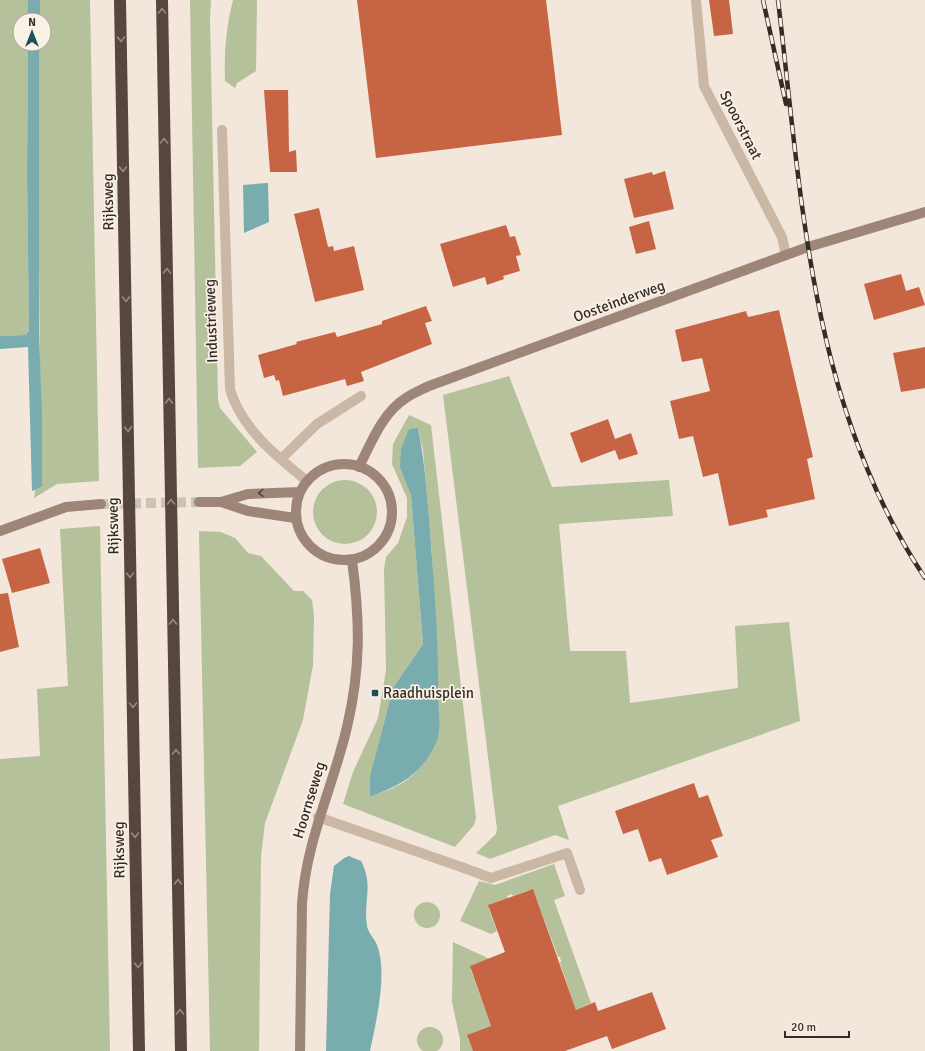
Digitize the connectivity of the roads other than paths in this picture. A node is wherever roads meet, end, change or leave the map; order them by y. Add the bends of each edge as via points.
1 (120, 0) edge
2 (162, 0) edge
3 (696, 0) edge
4 (222, 130) dead end
5 (925, 212) edge
6 (786, 255) junction
7 (361, 396) dead end
8 (280, 459) junction
9 (359, 466) junction
10 (307, 481) junction
11 (300, 492) junction
12 (199, 502) tunnel mouth
13 (221, 502) junction
14 (100, 504) tunnel mouth
15 (295, 518) junction
16 (0, 530) edge
17 (352, 560) junction
18 (318, 817) junction
19 (580, 890) dead end
20 (139, 1051) edge
21 (181, 1051) edge
22 (300, 1051) edge

1 -> 20 highway, Rijksweg
21 -> 2 highway
3 - 6 street, Spoorstraat via 704,86 782,237
4 - 8 street, Industrieweg via 230,389 236,406 252,430
5 - 6 street, Oosteinderweg
6 - 9 street, Oosteinderweg via 429,386 406,398 390,412
7 - 8 street via 317,424
8 - 10 street, Industrieweg
9 - 10 street via 332,466
9 - 17 street via 381,482 392,503 392,516 384,538 366,555
10 - 11 street
11 -> 13 street via 248,494
11 - 15 street
12 - 13 street
13 - 15 street via 248,511
14 - 16 street via 66,507
15 - 17 street via 305,539 321,554 332,559
17 - 18 street, Hoornseweg via 359,621 357,669 347,728
18 - 19 street via 491,878 567,853
18 - 22 street, Hoornseweg via 308,854 302,892

